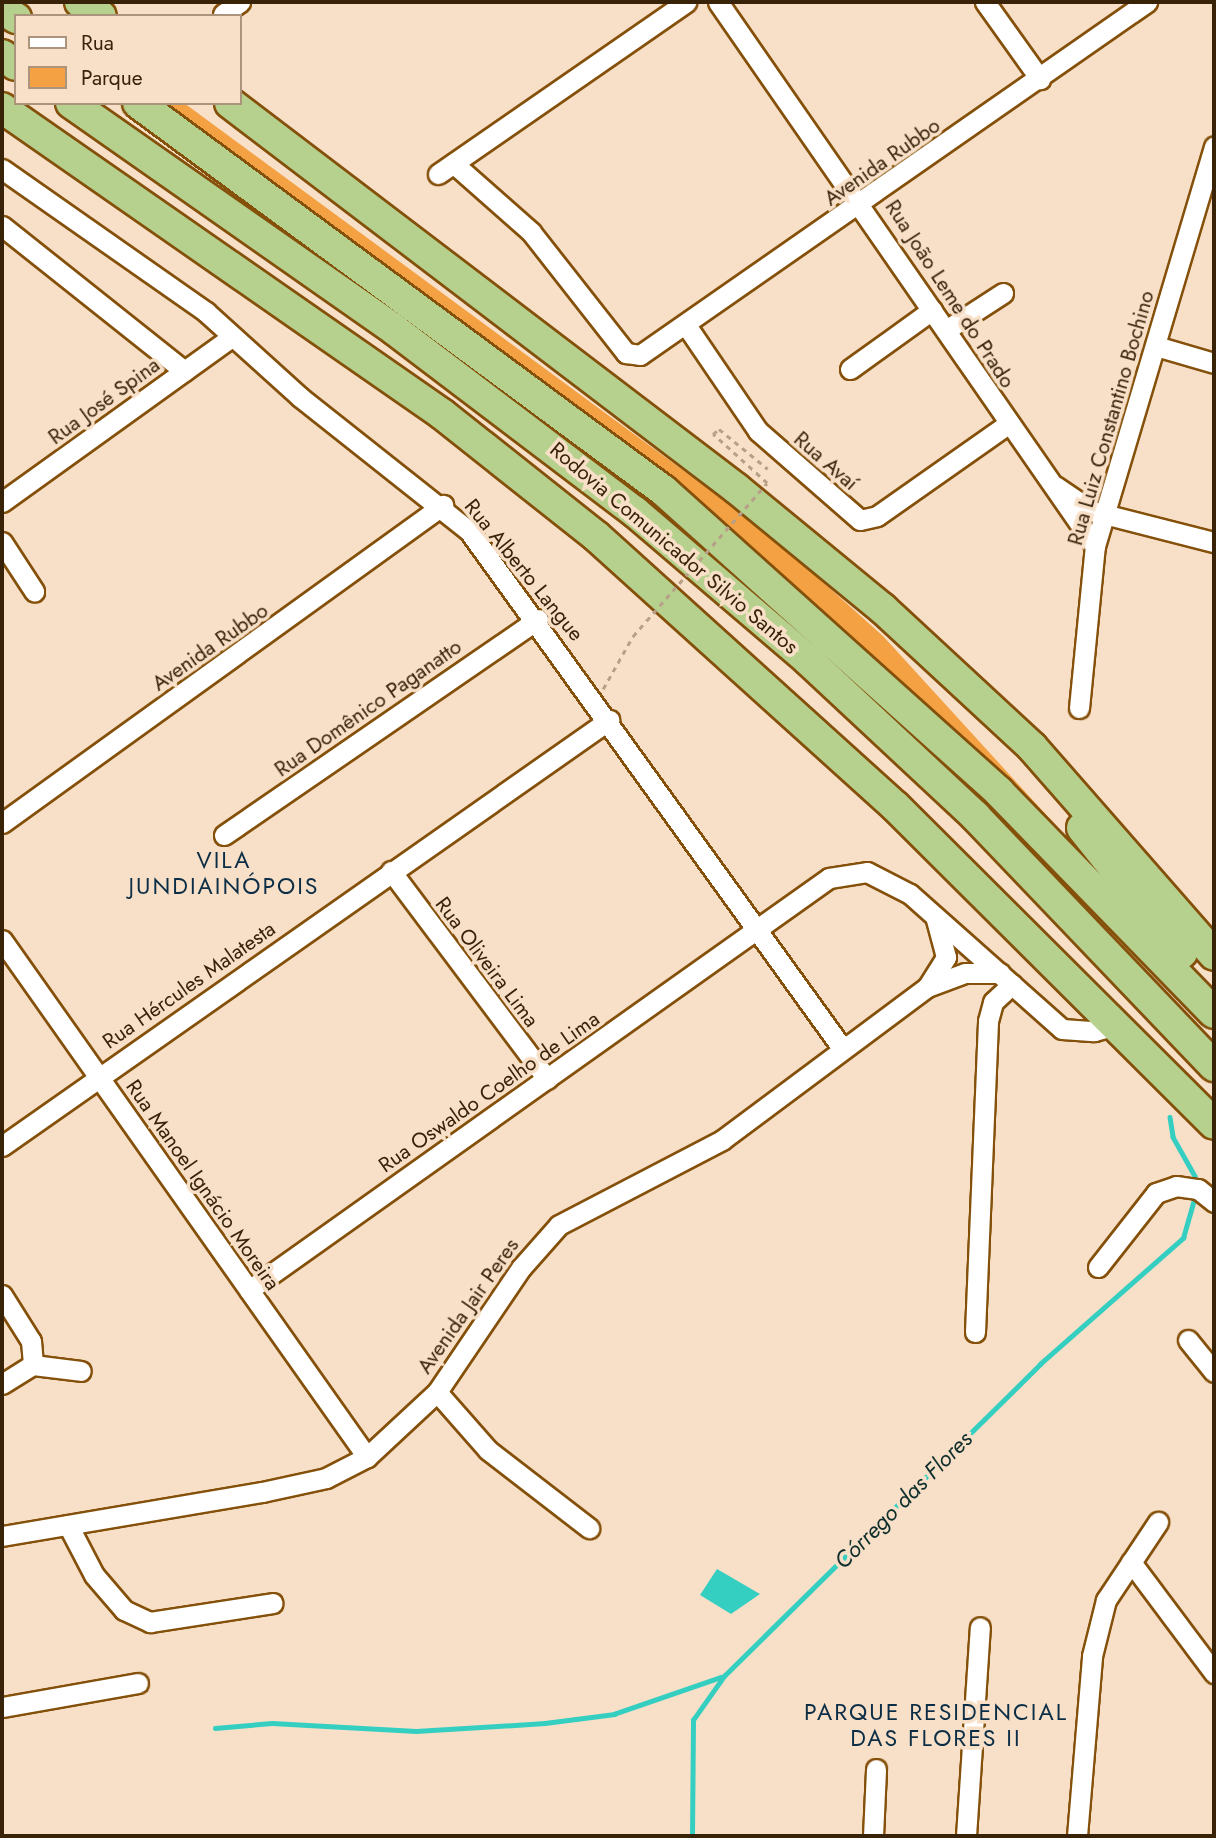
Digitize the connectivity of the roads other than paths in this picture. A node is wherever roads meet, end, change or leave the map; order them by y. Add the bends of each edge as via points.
1 (240, 2) edge
2 (686, 2) edge
3 (719, 2) edge
4 (985, 2) edge
5 (1147, 2) edge
6 (223, 14) edge
7 (1040, 79) junction
8 (74, 105) edge
9 (141, 105) edge
10 (233, 105) edge
11 (2, 108) edge
12 (1214, 146) edge
13 (2, 169) edge
14 (863, 203) junction
15 (2, 226) edge
16 (1003, 293) dead end
17 (932, 310) junction
18 (686, 325) junction
19 (946, 330) junction
20 (232, 337) junction
21 (1156, 346) junction
22 (1214, 363) edge
23 (850, 369) dead end
24 (184, 372) junction
25 (1008, 425) junction
26 (1042, 476) junction
27 (2, 502) edge
28 (443, 505) junction
29 (1107, 514) junction
30 (2, 541) edge
31 (1214, 542) edge
32 (1095, 546) junction
33 (34, 591) dead end
34 (882, 608) junction
35 (538, 619) junction
36 (1079, 708) dead end
37 (609, 720) junction
38 (2, 823) edge
39 (224, 835) dead end
40 (391, 871) junction
41 (934, 913) junction
42 (755, 931) junction
43 (2, 940) edge
44 (1214, 955) edge
45 (1006, 978) junction
46 (927, 987) junction
47 (1214, 995) edge
48 (1214, 1013) edge
49 (1120, 1024) junction
50 (842, 1048) junction
51 (1214, 1066) edge
52 (99, 1076) junction
53 (547, 1079) junction
54 (1214, 1108) edge
55 (1214, 1124) edge
56 (2, 1146) edge
57 (1214, 1202) edge
58 (1098, 1268) dead end
59 (249, 1290) junction
60 (2, 1295) edge
61 (975, 1332) dead end
62 (1188, 1340) dead end
63 (33, 1365) junction
64 (80, 1371) dead end
65 (1214, 1372) edge
66 (2, 1384) edge
67 (437, 1392) junction
68 (367, 1457) junction
69 (1158, 1522) dead end
70 (68, 1525) junction
71 (589, 1528) dead end
72 (2, 1536) edge
73 (1131, 1562) junction
74 (273, 1603) dead end
75 (981, 1627) dead end
76 (1214, 1673) edge
77 (138, 1683) dead end
78 (2, 1707) edge
79 (876, 1769) dead end
80 (873, 1836) edge
81 (965, 1836) edge
82 (1077, 1836) edge

1 - 6 street
2 - 18 street, Avenida Rubbo via 446,169 531,232 626,353 640,355
3 - 14 street, Rua João Leme do Prado
4 - 7 street
5 - 7 street, Avenida Rubbo
7 - 14 street, Avenida Rubbo
8 - 51 highway, Rodovia Comunicador Silvio Santos via 395,330 635,512 808,660 975,816
9 - 48 highway, Rodovia Comunicador Silvio Santos via 664,491 999,792
10 - 34 highway via 737,489
11 - 49 highway via 442,414 575,518 895,806
12 - 21 street, Rua Luiz Constantino Bochino
13 - 20 street, Rua Alberto Langue
14 - 17 street, Rua João Leme do Prado
14 - 18 street, Avenida Rubbo
15 - 24 street
16 - 19 street
17 - 19 street, Rua João Leme do Prado
17 - 23 street
18 - 25 street, Rua Avaí via 758,431 860,520 877,516
19 - 25 street, Rua João Leme do Prado
20 - 24 street, Rua José Spina
20 - 28 street, Rua Alberto Langue via 299,397
21 - 22 street
21 - 29 street, Rua Luiz Constantino Bochino
24 - 27 street, Rua José Spina
25 - 26 street, Rua João Leme do Prado
26 - 29 street, Rua João Leme do Prado via 1092,511
26 - 32 street, Rua João Leme do Prado
28 - 35 street, Rua Alberto Langue
28 - 38 street, Avenida Rubbo
29 - 31 street, Rua João Leme do Prado
29 - 32 street, Rua Luiz Constantino Bochino
30 - 33 street
32 - 36 street, Rua Luiz Constantino Bochino
34 - 44 highway via 1031,747
34 - 47 highway via 921,657 1030,766
35 - 37 street, Rua Alberto Langue
35 - 39 street, Rua Domênico Paganatto
37 - 40 street, Rua Hércules Malatesta
37 - 42 street, Rua Alberto Langue
40 - 52 street, Rua Hércules Malatesta
40 - 53 street, Rua Oliveira Lima
41 - 42 street via 889,882 851,872 829,878
41 - 45 street
41 - 46 street, Avenida Jair Peres via 946,957
42 - 50 street, Rua Alberto Langue
42 - 53 street, Rua Oswaldo Coelho de Lima
43 - 52 street, Rua Manoel Ignácio Moreira
45 - 46 street, Avenida Jair Peres via 965,973
45 - 49 street via 1062,1029 1094,1031
45 - 61 street via 988,1021
46 - 50 street, Avenida Jair Peres
49 - 54 highway via 1142,1029
49 - 55 highway
50 - 67 street, Avenida Jair Peres via 712,1147 559,1225 521,1268
52 - 56 street, Rua Hércules Malatesta
52 - 59 street, Rua Manoel Ignácio Moreira
53 - 59 street, Rua Oswaldo Coelho de Lima
57 - 58 street via 1198,1189 1176,1186 1156,1193
59 - 68 street, Rua Manoel Ignácio Moreira
60 - 63 street via 31,1340
62 - 65 street
63 - 64 street
63 - 66 street
67 - 68 street, Avenida Jair Peres
67 - 71 street via 488,1450
68 - 70 street, Avenida Jair Peres via 326,1478
69 - 73 street
70 - 72 street, Avenida Jair Peres
70 - 74 street via 94,1575 124,1609 150,1622
73 - 76 street
73 - 82 street via 1106,1600 1092,1656
75 - 81 street
77 - 78 street
79 - 80 street

